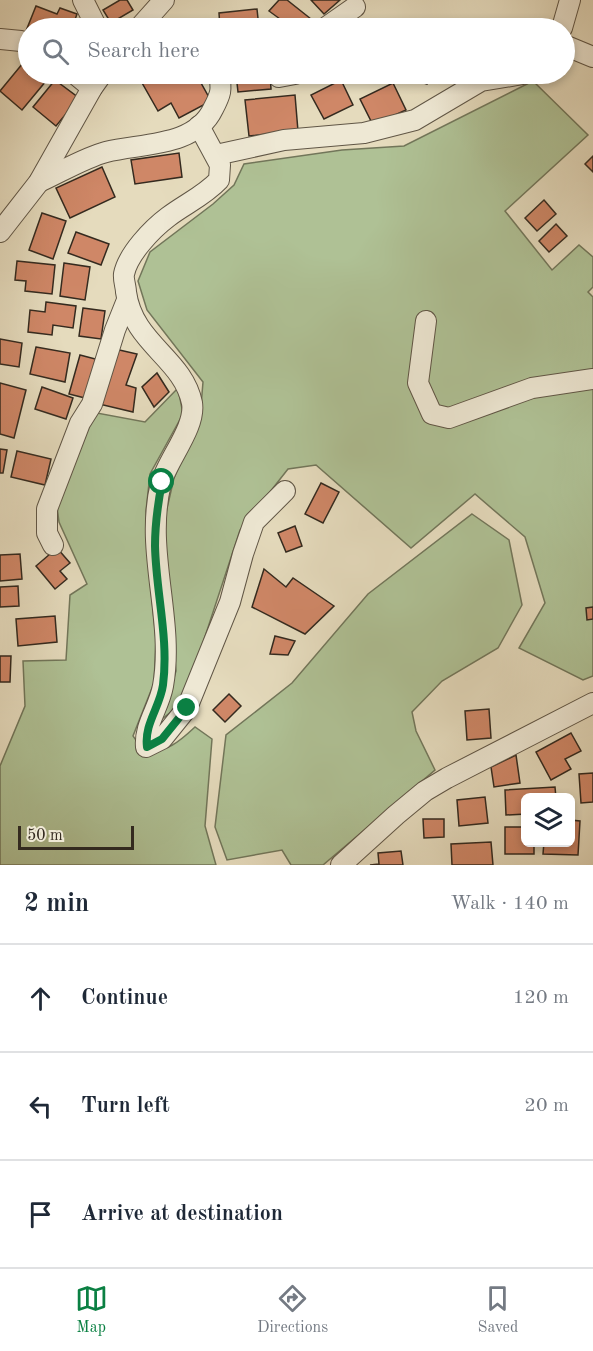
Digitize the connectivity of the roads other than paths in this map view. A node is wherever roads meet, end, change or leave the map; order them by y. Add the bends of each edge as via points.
1 (83, 0) edge
2 (164, 0) edge
3 (570, 0) edge
4 (355, 7) dead end
5 (92, 18) edge
6 (148, 18) edge
7 (339, 18) edge
8 (565, 18) edge
9 (0, 39) edge
10 (18, 40) edge
11 (575, 50) edge
12 (593, 57) edge
13 (95, 84) edge
14 (221, 84) edge
15 (476, 84) edge
16 (199, 126) junction
17 (216, 155) junction
18 (39, 182) junction
19 (0, 232) edge
20 (127, 300) junction
21 (426, 321) dead end
22 (593, 379) edge
23 (285, 491) dead end
24 (53, 545) dead end
25 (593, 703) edge
26 (341, 865) edge

1 - 5 street
2 - 6 street
3 - 8 street
4 - 7 street
9 - 10 street
11 - 12 street
13 - 18 street
14 - 16 street via 222,92 208,119
15 - 17 street via 415,120 364,133 284,140
16 - 17 street
16 - 18 street via 165,142 104,152
17 - 20 street via 219,180 208,192 167,217 136,248 124,275
18 - 19 street
20 - 23 street via 142,333 185,383 192,405 191,421 162,482 155,519 166,651 163,688 145,735 147,747 162,739 187,708 230,602 254,522
20 - 24 street via 92,404 80,423 47,509 47,533
21 - 22 street via 418,383 432,414 448,418 532,388
25 - 26 street via 425,792

